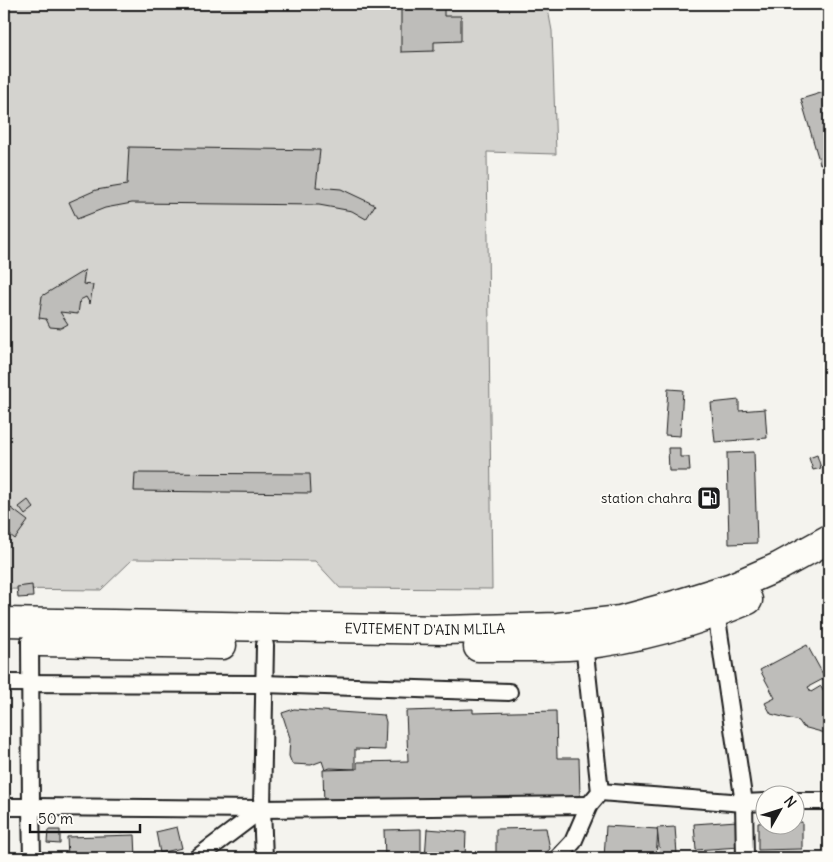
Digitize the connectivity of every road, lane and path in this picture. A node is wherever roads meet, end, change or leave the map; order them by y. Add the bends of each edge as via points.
1 (829, 539) edge
2 (829, 560) edge
3 (716, 612) junction
4 (4, 622) edge
5 (17, 641) edge
6 (584, 644) junction
7 (265, 645) junction
8 (4, 683) edge
9 (29, 683) junction
10 (263, 684) junction
11 (509, 692) dead end
12 (600, 792) junction
13 (806, 801) edge
14 (829, 801) edge
15 (756, 802) edge
16 (744, 803) junction
17 (589, 804) junction
18 (31, 807) junction
19 (4, 808) edge
20 (262, 809) junction
21 (32, 858) edge
22 (197, 858) edge
23 (264, 858) edge
24 (558, 858) edge
25 (745, 858) edge

1 - 4 highway, EVITEMENT D'AIN MLILA via 732,587 620,620 558,627 444,630
2 - 3 highway, EVITEMENT D'AIN MLILA via 746,601
3 - 6 highway, EVITEMENT D'AIN MLILA via 645,634
3 - 16 street
5 - 7 highway, EVITEMENT D'AIN MLILA
5 - 9 street
6 - 7 highway, EVITEMENT D'AIN MLILA via 538,648
6 - 12 street
7 - 10 street
8 - 9 street
9 - 10 street
9 - 18 street
10 - 11 street
10 - 20 street
12 - 16 street
12 - 17 street
13 - 14 street
15 - 16 street
16 - 25 street
17 - 20 street
17 - 24 street via 573,842
18 - 19 street
18 - 20 street
18 - 21 street
20 - 22 street
20 - 23 street

